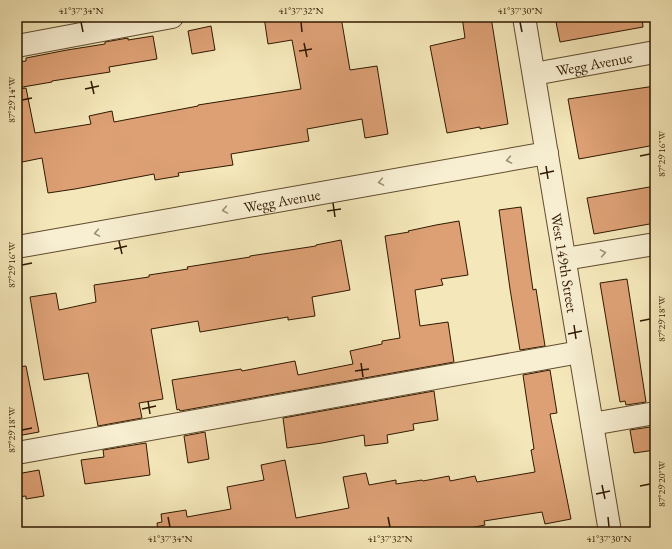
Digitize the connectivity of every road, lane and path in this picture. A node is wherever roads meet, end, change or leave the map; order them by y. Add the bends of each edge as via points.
1 (172, 17) edge
2 (524, 17) edge
3 (17, 46) edge
4 (655, 52) edge
5 (534, 74) junction
6 (547, 153) junction
7 (655, 244) edge
8 (17, 247) edge
9 (565, 259) junction
10 (580, 352) junction
11 (655, 413) edge
12 (592, 424) junction
13 (17, 453) edge
14 (610, 532) edge

1 - 3 street
2 - 5 street, West 149th Street
4 - 5 street, Wegg Avenue
5 - 6 street, West 149th Street
6 -> 8 street, Wegg Avenue
6 - 9 street, West 149th Street
9 -> 7 street
9 - 10 street, West 149th Street
10 - 12 street, West 149th Street
10 - 13 street
11 - 12 street
12 - 14 street, West 149th Street

